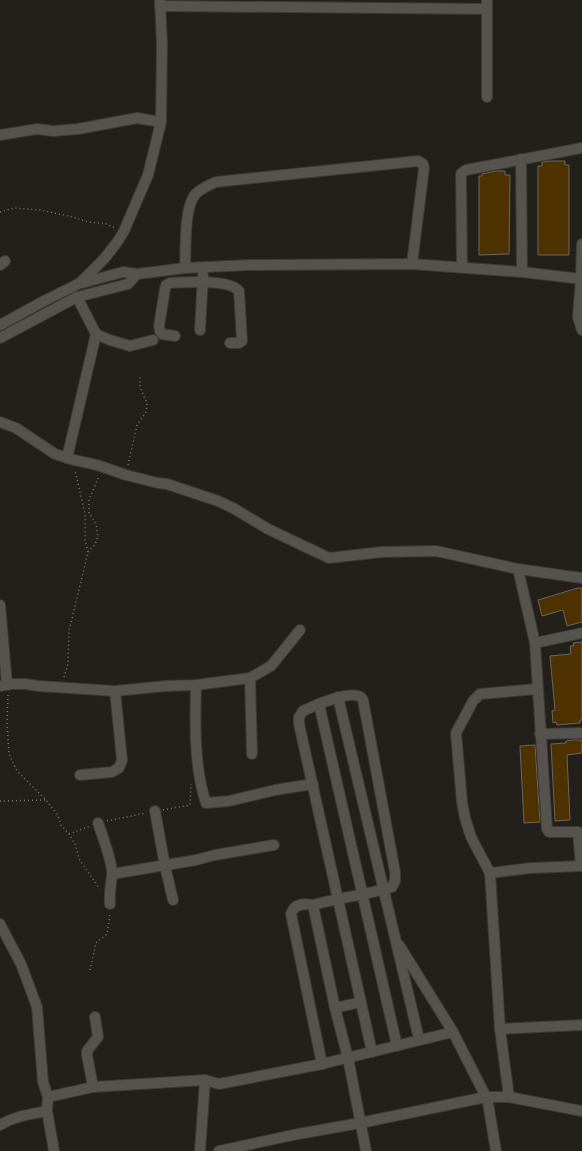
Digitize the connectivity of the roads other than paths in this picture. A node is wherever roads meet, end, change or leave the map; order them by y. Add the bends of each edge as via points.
1 (160, 3) edge
2 (487, 4) edge
3 (487, 97) dead end
4 (161, 122) junction
5 (0, 135) edge
6 (582, 148) edge
7 (521, 158) junction
8 (582, 244) edge
9 (412, 264) junction
10 (203, 267) junction
11 (462, 267) junction
12 (184, 268) junction
13 (522, 272) junction
14 (137, 274) junction
15 (582, 279) edge
16 (203, 282) junction
17 (78, 284) junction
18 (77, 297) junction
19 (0, 325) edge
20 (200, 330) dead end
21 (582, 330) edge
22 (96, 334) junction
23 (175, 336) dead end
24 (0, 338) edge
25 (153, 340) dead end
26 (230, 343) dead end
27 (0, 422) edge
28 (70, 459) junction
29 (518, 569) junction
30 (582, 578) edge
31 (0, 605) edge
32 (300, 630) dead end
33 (582, 633) edge
34 (534, 643) junction
35 (250, 678) junction
36 (6, 685) edge
37 (196, 685) junction
38 (537, 689) junction
39 (115, 691) junction
40 (338, 697) junction
41 (319, 704) junction
42 (582, 733) edge
43 (540, 734) junction
44 (252, 754) dead end
45 (80, 775) dead end
46 (313, 784) junction
47 (155, 811) road end
48 (98, 823) road end
49 (580, 832) edge
50 (274, 845) dead end
51 (165, 866) junction
52 (582, 866) edge
53 (112, 874) junction
54 (490, 874) junction
55 (383, 890) junction
56 (362, 894) junction
57 (338, 898) junction
58 (173, 900) dead end
59 (110, 904) road end
60 (313, 905) junction
61 (0, 924) edge
62 (395, 938) junction
63 (361, 1002) junction
64 (335, 1008) junction
65 (95, 1017) dead end
66 (582, 1025) edge
67 (500, 1029) junction
68 (453, 1032) junction
69 (419, 1040) junction
70 (397, 1046) junction
71 (372, 1052) junction
72 (348, 1058) junction
73 (322, 1064) junction
74 (205, 1080) junction
75 (93, 1087) junction
76 (48, 1096) junction
77 (487, 1097) junction
78 (509, 1097) junction
79 (582, 1111) edge
80 (47, 1112) junction
81 (360, 1123) junction
82 (0, 1125) edge
83 (54, 1151) edge
84 (200, 1151) edge
85 (219, 1151) edge
86 (366, 1151) edge
87 (496, 1151) edge

1 - 2 street
1 - 4 street
2 - 3 street
4 - 5 street via 137,118 54,131 37,129
4 - 17 street via 148,175 124,231 104,259
6 - 7 street
7 - 11 street via 466,170 461,174
7 - 13 street
8 - 15 street
9 - 10 street
9 - 11 street
9 - 12 street via 424,168 418,161 216,182 205,187 194,195 188,211
10 - 12 street
10 - 16 street
11 - 13 street
12 - 14 street
13 - 15 street
14 - 17 street via 123,272
14 - 18 street via 128,284
15 - 21 street via 578,317
16 - 20 street
16 - 23 street via 170,282 166,285 159,326 162,334
16 - 26 street via 236,287 239,291 242,340
17 - 19 street
18 - 22 street
18 - 24 street
22 - 25 street via 130,346
22 - 28 street
27 - 28 street via 16,428 55,454
28 - 29 street via 167,484 218,502 329,558 382,552 436,551
29 - 30 street
29 - 34 street
31 - 36 street
32 - 35 street via 271,666
33 - 34 street
34 - 38 street
35 - 37 street
35 - 44 street
36 - 39 street
37 - 39 street
37 - 46 street via 195,727 200,779 206,803 229,801
38 - 43 street
38 - 54 street via 480,694 473,701 456,734 465,818 471,837
39 - 45 street via 122,760 119,768 112,772
40 - 41 street
40 - 55 street
40 - 55 street via 359,695 363,700 395,872 392,887
41 - 46 street via 302,711 299,717
41 - 56 street
42 - 43 street
43 - 49 street via 547,829 549,832
46 - 57 street
47 - 51 street
48 - 53 street
49 - 52 street
50 - 51 street
51 - 53 street
51 - 58 street
52 - 54 street via 531,868
53 - 59 street
54 - 67 street
55 - 56 street
55 - 62 street
56 - 57 street
56 - 70 street
57 - 60 street
57 - 63 street
60 - 64 street
60 - 73 street via 299,904 291,914
61 - 76 street via 21,964 37,1007 44,1082
62 - 68 street
62 - 69 street
63 - 64 street
63 - 71 street
64 - 72 street
65 - 75 street via 98,1037 87,1051
66 - 67 street
67 - 78 street
68 - 69 street
68 - 77 street
69 - 70 street
70 - 71 street
71 - 72 street
72 - 73 street
72 - 81 street
73 - 74 street via 219,1084
74 - 75 street
74 - 84 street
75 - 76 street
76 - 80 street
77 - 78 street
77 - 81 street
77 - 87 street
78 - 79 street
80 - 82 street via 21,1116
80 - 83 street
81 - 85 street
81 - 86 street

